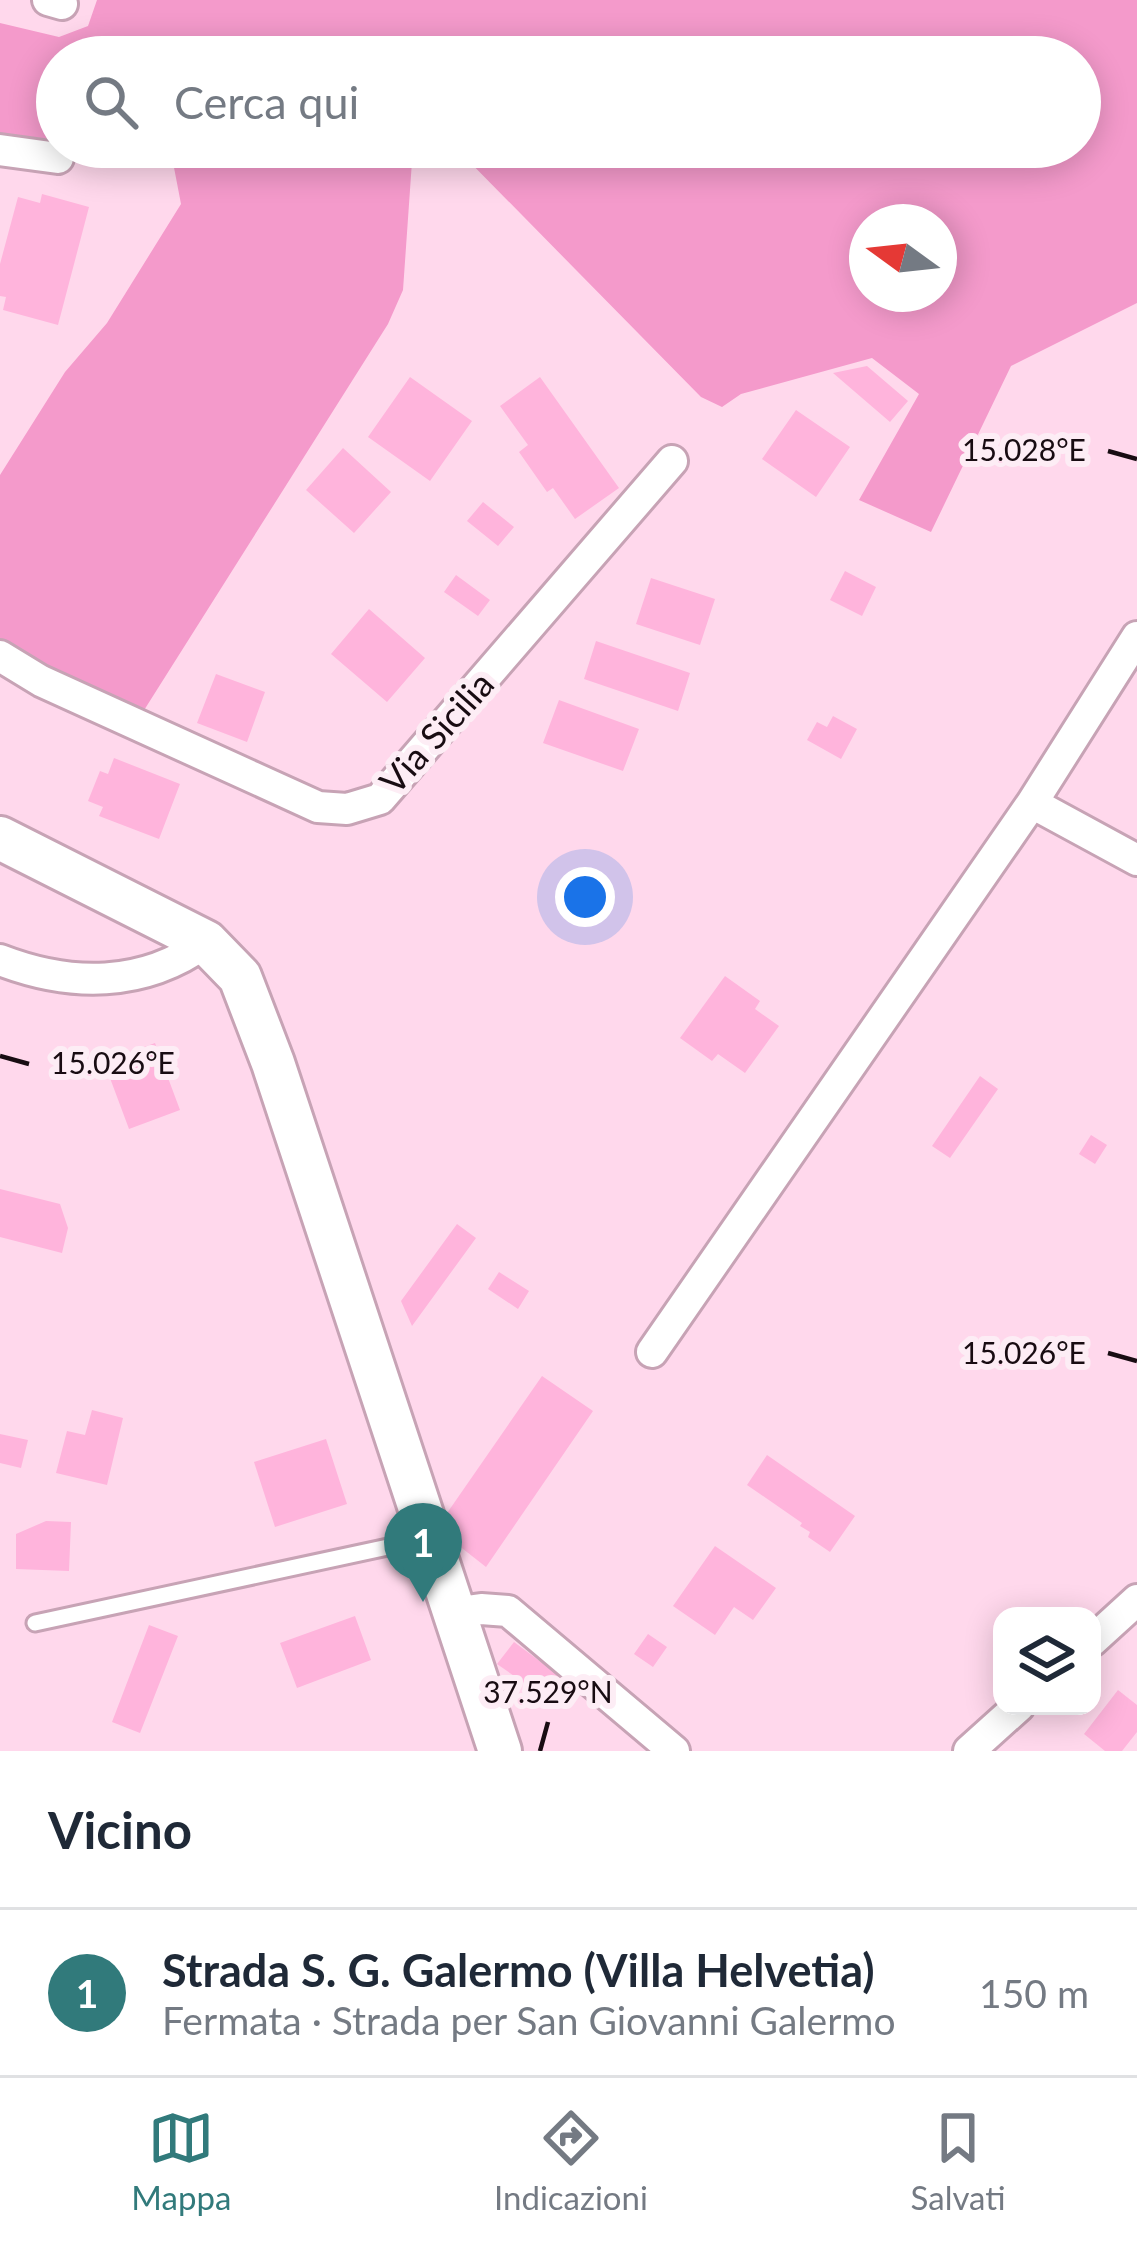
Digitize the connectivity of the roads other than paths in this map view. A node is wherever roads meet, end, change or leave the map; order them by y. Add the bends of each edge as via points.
1 (0, 150) edge
2 (36, 155) edge
3 (671, 460) dead end
4 (1137, 637) edge
5 (0, 656) edge
6 (1032, 803) junction
7 (0, 838) edge
8 (1137, 860) edge
9 (206, 942) junction
10 (0, 960) edge
11 (652, 1352) dead end
12 (428, 1538) junction
13 (1137, 1600) edge
14 (452, 1613) junction
15 (35, 1623) dead end
16 (1101, 1633) edge
17 (1009, 1715) edge
18 (500, 1751) edge
19 (674, 1751) edge
20 (969, 1751) edge

1 - 2 street
3 - 5 street, Via Sicilia via 380,799 347,809 318,807 236,772
4 - 6 street
6 - 8 street
6 - 11 street
7 - 9 main road
9 - 10 street via 184,958 123,976 42,976
9 - 12 main road via 240,977 273,1063
12 - 14 main road
12 - 15 lane
13 - 16 street
14 - 18 main road
14 - 19 street via 508,1611
17 - 20 street

